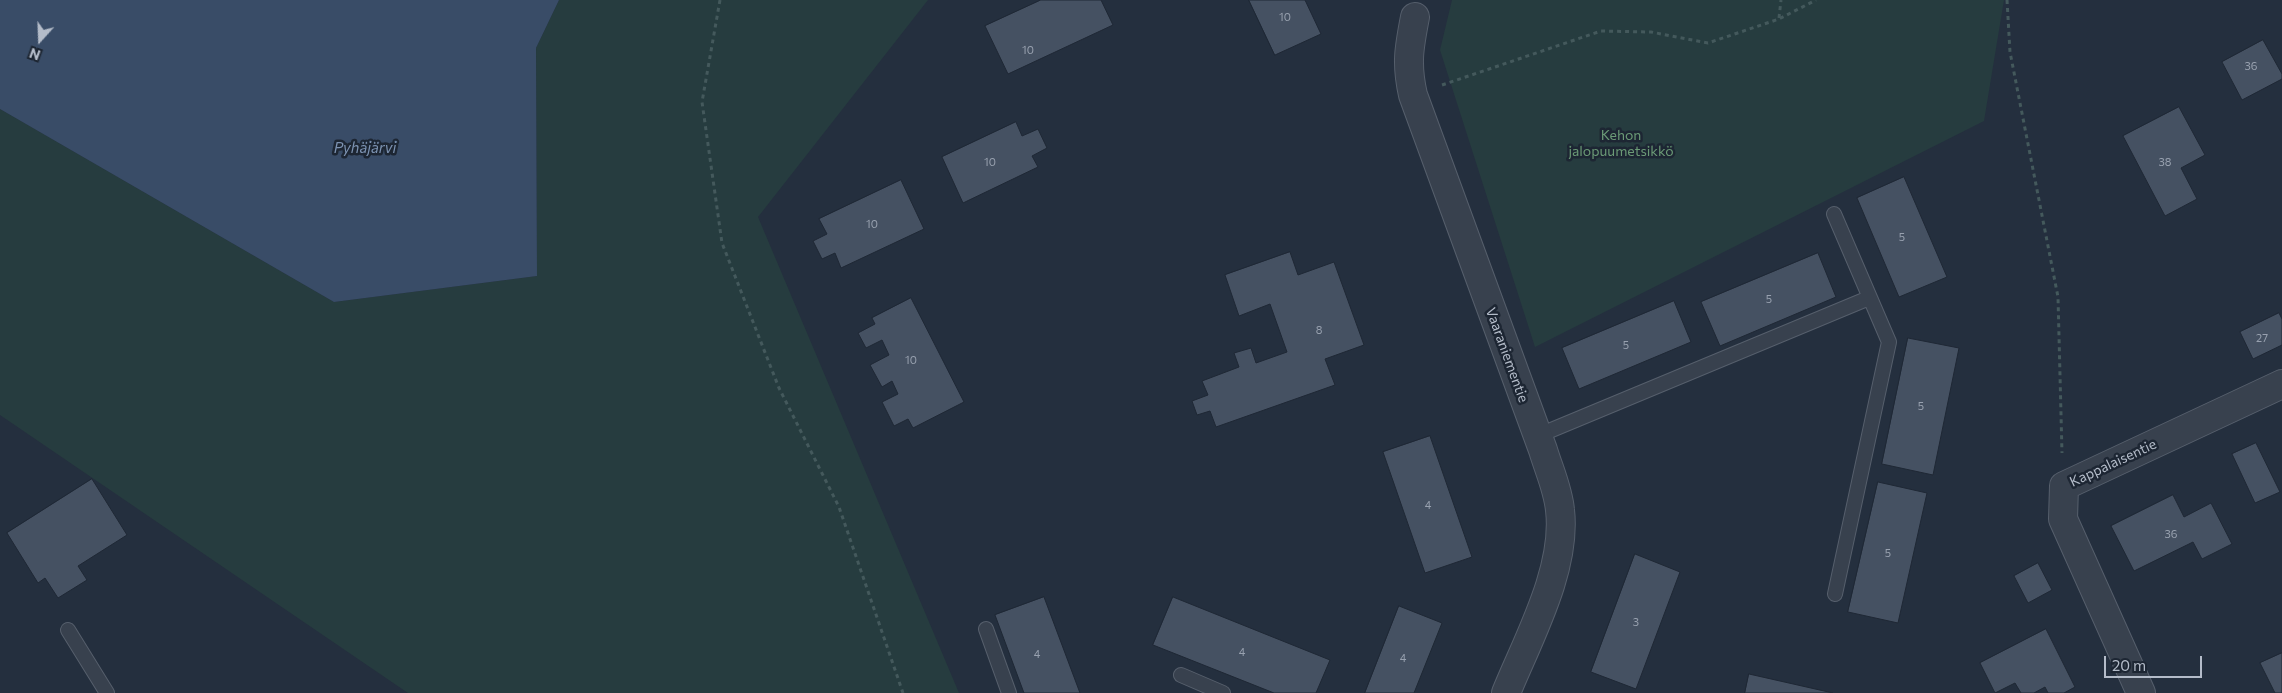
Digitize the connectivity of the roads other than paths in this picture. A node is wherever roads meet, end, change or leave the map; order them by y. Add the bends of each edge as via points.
1 (1415, 17) dead end
2 (1834, 214) dead end
3 (1869, 298) junction
4 (2282, 384) edge
5 (1537, 436) junction
6 (1835, 594) dead end
7 (986, 629) dead end
8 (68, 630) dead end
9 (1181, 676) dead end
10 (107, 693) edge
11 (1009, 693) edge
12 (1223, 693) edge
13 (1506, 693) edge
14 (2141, 693) edge

1 - 5 street, Vaaraniementie via 1408,70 1413,95
2 - 3 lane
3 - 5 lane
3 - 6 lane via 1889,342
4 - 14 street, Kappalaisentie via 2064,486 2063,519
5 - 13 street, Vaaraniementie via 1555,488 1560,510 1560,534 1556,562 1544,600
7 - 11 lane
8 - 10 lane
9 - 12 lane

